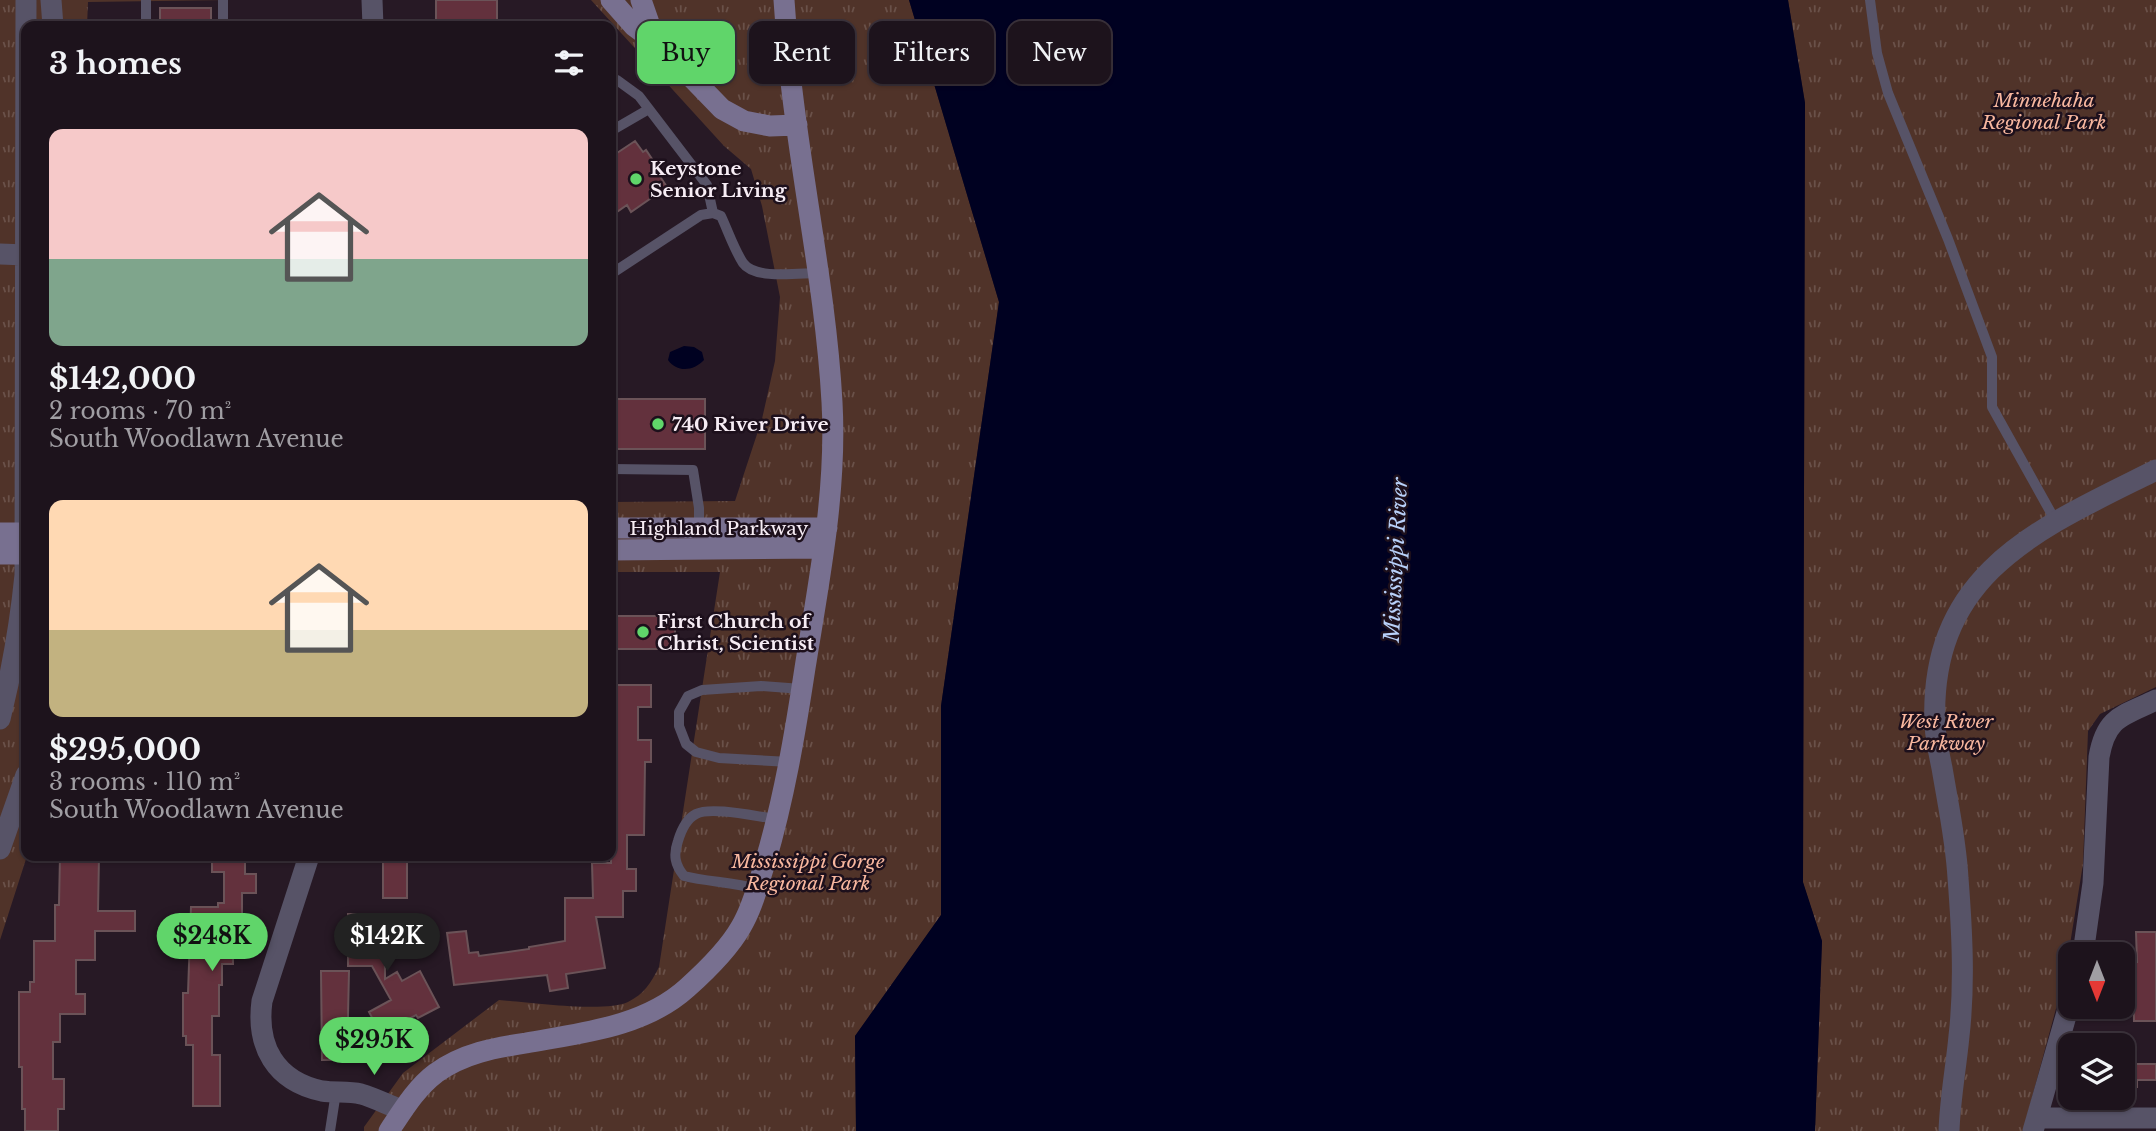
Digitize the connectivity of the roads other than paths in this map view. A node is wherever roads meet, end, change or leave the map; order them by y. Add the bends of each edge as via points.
1 (26, 0) edge
2 (51, 0) edge
3 (146, 0) edge
4 (223, 0) edge
5 (372, 0) edge
6 (611, 0) edge
7 (641, 0) edge
8 (784, 0) edge
9 (1870, 0) edge
10 (26, 21) edge
11 (53, 21) edge
12 (146, 21) edge
13 (223, 21) edge
14 (373, 21) edge
15 (648, 21) edge
16 (637, 28) edge
17 (616, 80) edge
18 (698, 84) edge
19 (649, 109) junction
20 (797, 125) junction
21 (616, 128) edge
22 (713, 213) junction
23 (0, 254) edge
24 (21, 254) edge
25 (616, 271) edge
26 (819, 273) junction
27 (616, 469) edge
28 (2156, 470) edge
29 (2055, 520) junction
30 (616, 528) edge
31 (699, 528) junction
32 (0, 533) edge
33 (825, 538) junction
34 (21, 542) edge
35 (21, 546) edge
36 (704, 550) junction
37 (616, 551) edge
38 (0, 554) edge
39 (21, 616) edge
40 (802, 689) junction
41 (2156, 700) edge
42 (0, 719) edge
43 (790, 762) junction
44 (21, 788) edge
45 (777, 819) junction
46 (2, 838) edge
47 (307, 861) edge
48 (757, 889) junction
49 (2085, 942) edge
50 (2065, 1019) edge
51 (336, 1092) junction
52 (402, 1110) junction
53 (2156, 1118) edge
54 (2035, 1125) edge
55 (330, 1131) edge
56 (389, 1131) edge
57 (1949, 1131) edge

1 - 10 street
2 - 11 street
3 - 12 lane
4 - 13 lane
5 - 14 street
6 - 16 street
7 - 15 street
8 - 20 street
9 - 29 lane via 1888,93 1992,357 1992,407
17 - 19 lane
18 - 20 street via 722,109 744,121
19 - 21 lane
19 - 22 lane via 707,185
20 - 26 street
22 - 25 lane via 701,215
22 - 26 lane via 722,216 743,263 751,270
23 - 24 street
26 - 33 street via 832,405 832,483
27 - 31 lane via 693,470
28 - 29 street
29 - 57 street via 2022,541 1989,571 1960,609 1936,678 1935,727 1961,914 1962,1000
30 - 31 street, Highland Parkway
31 - 33 street, Highland Parkway
31 - 36 street
32 - 34 street
33 - 36 street, Highland Parkway
33 - 40 street
35 - 38 street
36 - 37 street, Highland Parkway
39 - 42 street
40 - 43 street
40 - 43 lane via 702,690 688,696 679,712 678,726 686,744 696,752 719,758
41 - 49 street via 2115,720 2103,737
43 - 45 street
44 - 46 street
45 - 48 street
45 - 48 lane via 708,811 686,823 678,839 674,854 684,876
47 - 51 street via 259,1022 266,1049 281,1070 308,1087
48 - 52 street via 741,928 724,951 669,1002 616,1025 484,1050 459,1059 420,1087
50 - 54 street
51 - 52 street via 360,1094
51 - 55 lane
52 - 56 street
53 - 54 street

